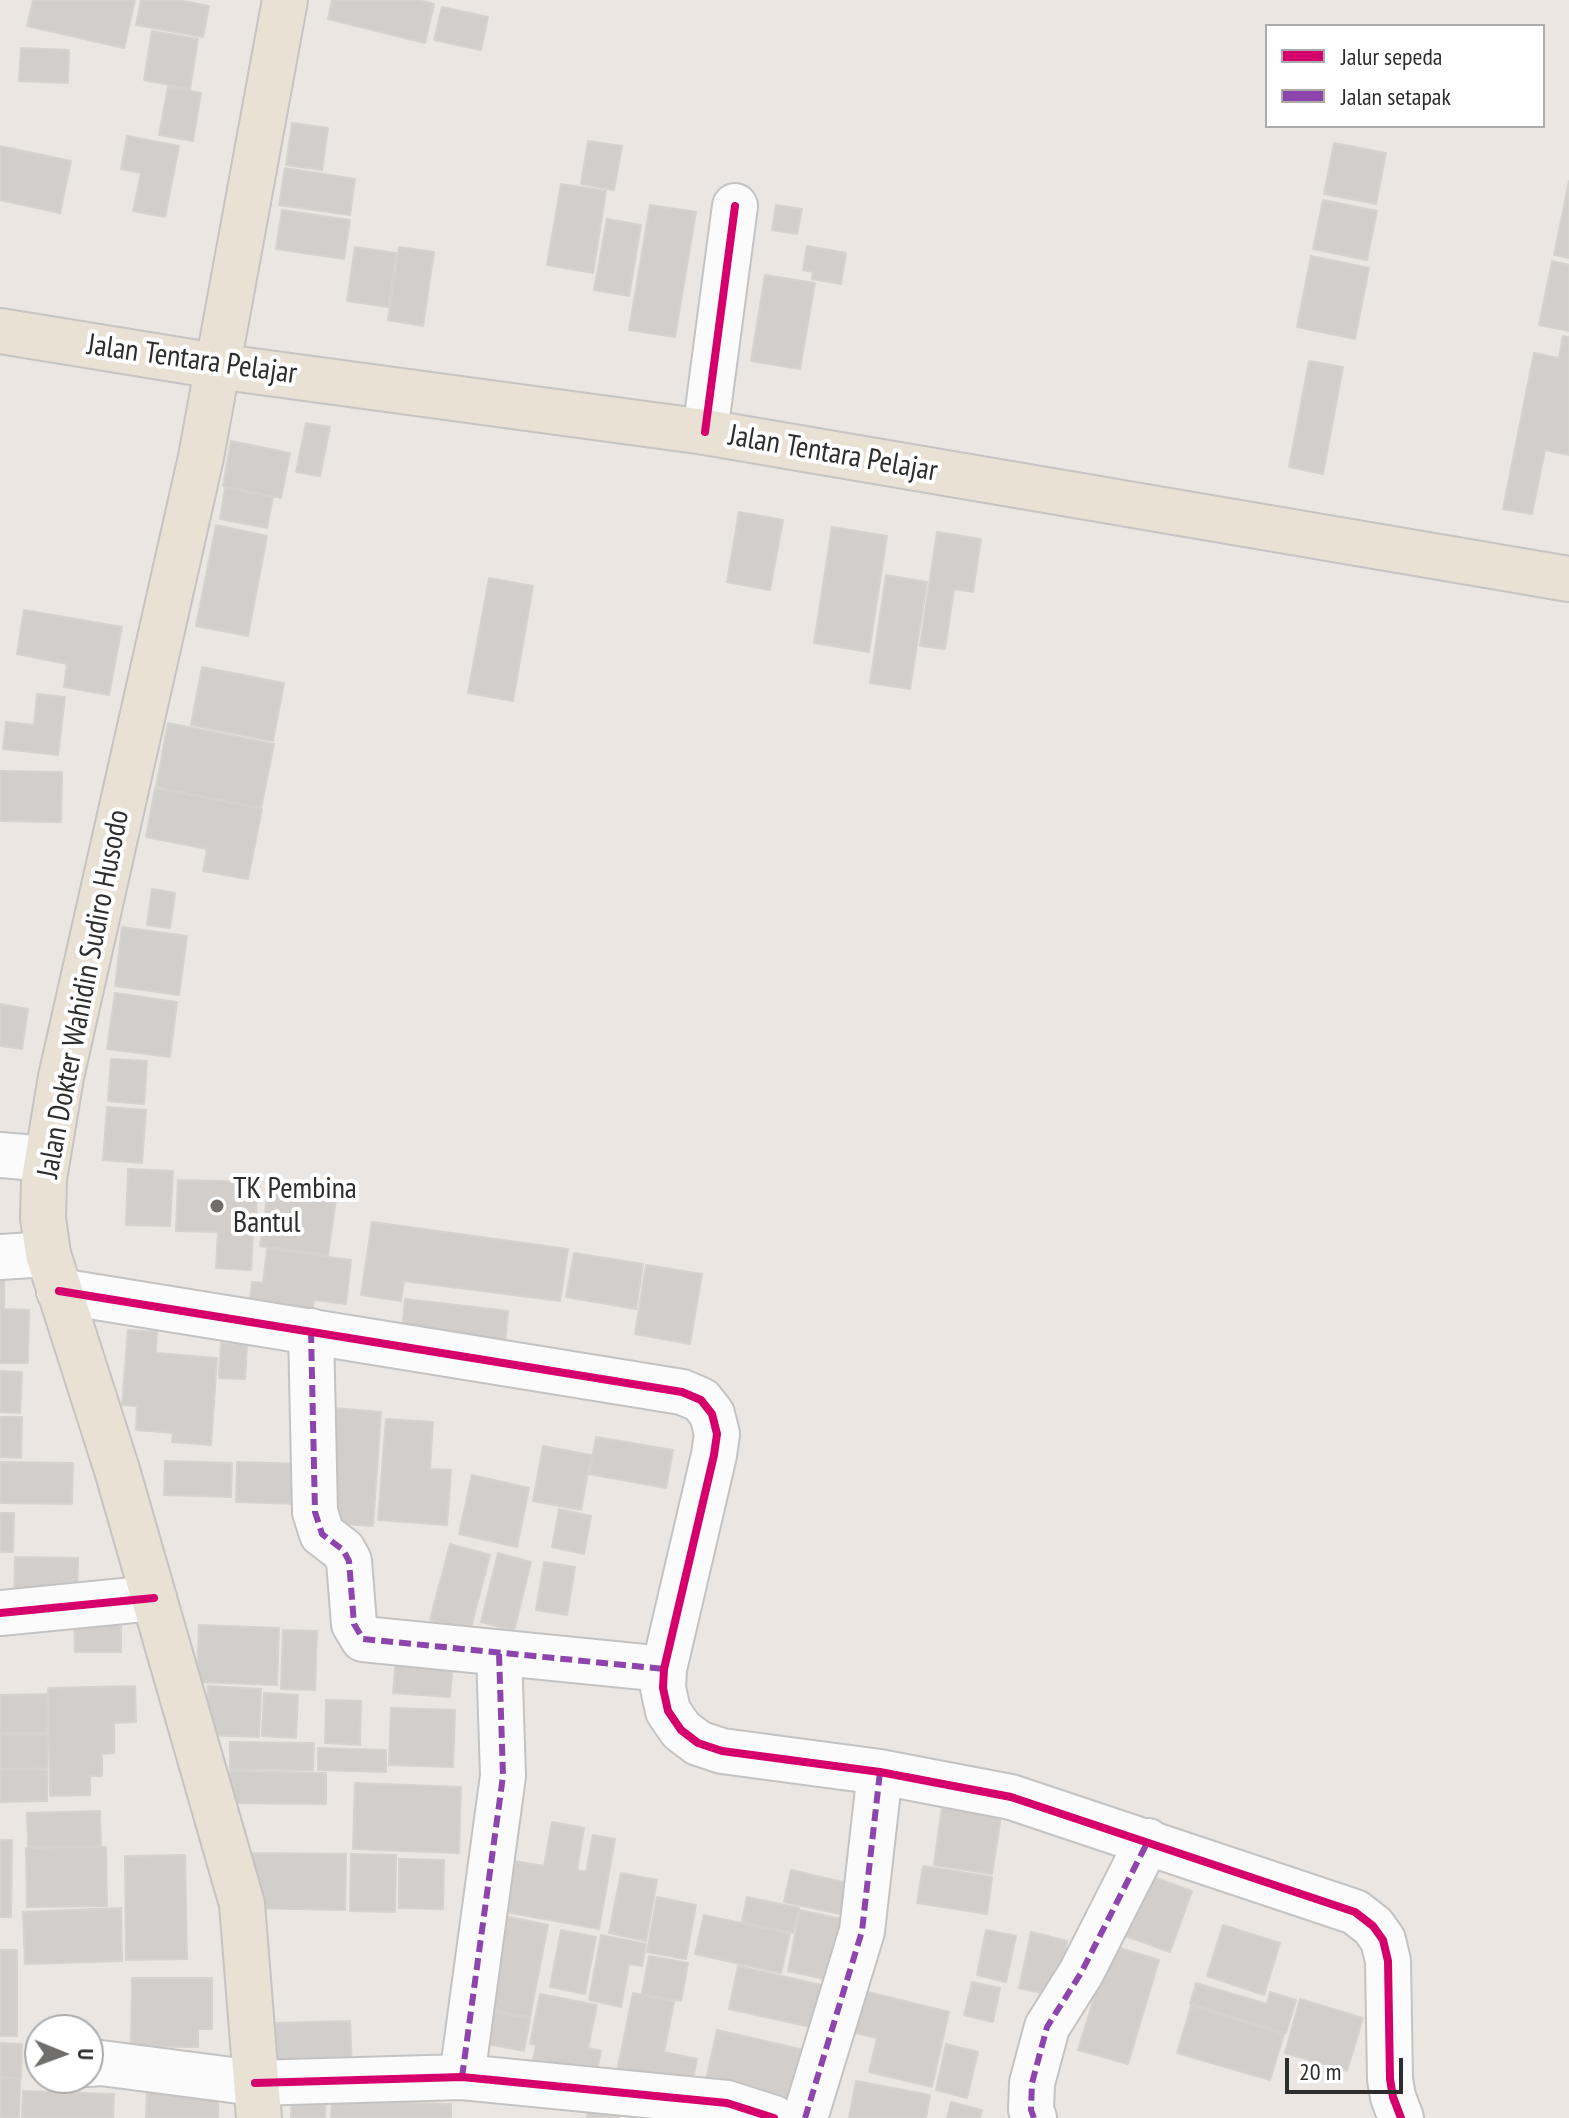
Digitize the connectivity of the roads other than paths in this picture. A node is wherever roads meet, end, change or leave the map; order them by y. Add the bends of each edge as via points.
1 (285, 0) edge
2 (735, 206) dead end
3 (0, 331) edge
4 (216, 366) junction
5 (705, 432) junction
6 (1569, 579) edge
7 (0, 1155) edge
8 (47, 1159) junction
9 (0, 1257) edge
10 (53, 1272) junction
11 (311, 1331) junction
12 (154, 1598) junction
13 (0, 1613) edge
14 (499, 1653) junction
15 (664, 1669) junction
16 (880, 1772) junction
17 (1148, 1841) junction
18 (104, 2064) edge
19 (462, 2077) junction
20 (257, 2101) edge
21 (726, 2111) edge
22 (774, 2118) edge
23 (805, 2118) edge
24 (1034, 2118) edge
25 (1400, 2118) edge

1 - 4 main road, Jalan Dokter Wahidin Sudiro Husodo
2 - 5 street
3 - 4 main road, Jalan Tentara Pelajar
4 - 5 main road, Jalan Tentara Pelajar
4 - 8 main road, Jalan Dokter Wahidin Sudiro Husodo via 201,457 67,1049
5 - 6 main road, Jalan Tentara Pelajar
7 - 8 street
8 - 10 main road, Jalan Dokter Wahidin Sudiro Husodo via 43,1218
9 - 10 street
10 - 11 street
10 - 12 main road, Jalan Dokter Wahidin Sudiro Husodo
11 - 14 street via 315,1512 322,1534 349,1561 357,1632 363,1639
11 - 15 street via 682,1392 701,1400 717,1434
12 - 13 street
12 - 20 main road, Jalan Dokter Wahidin Sudiro Husodo via 242,1904
14 - 15 street
14 - 19 street via 503,1776
15 - 16 street via 668,1711 698,1743 722,1751
16 - 17 street via 1011,1797
16 - 23 street via 862,1931
17 - 24 street via 1081,1973 1047,2027 1032,2083
17 - 25 street via 1355,1912 1373,1926 1388,1961 1390,2079
18 - 20 street
19 - 20 street
19 - 21 street
21 - 22 street

